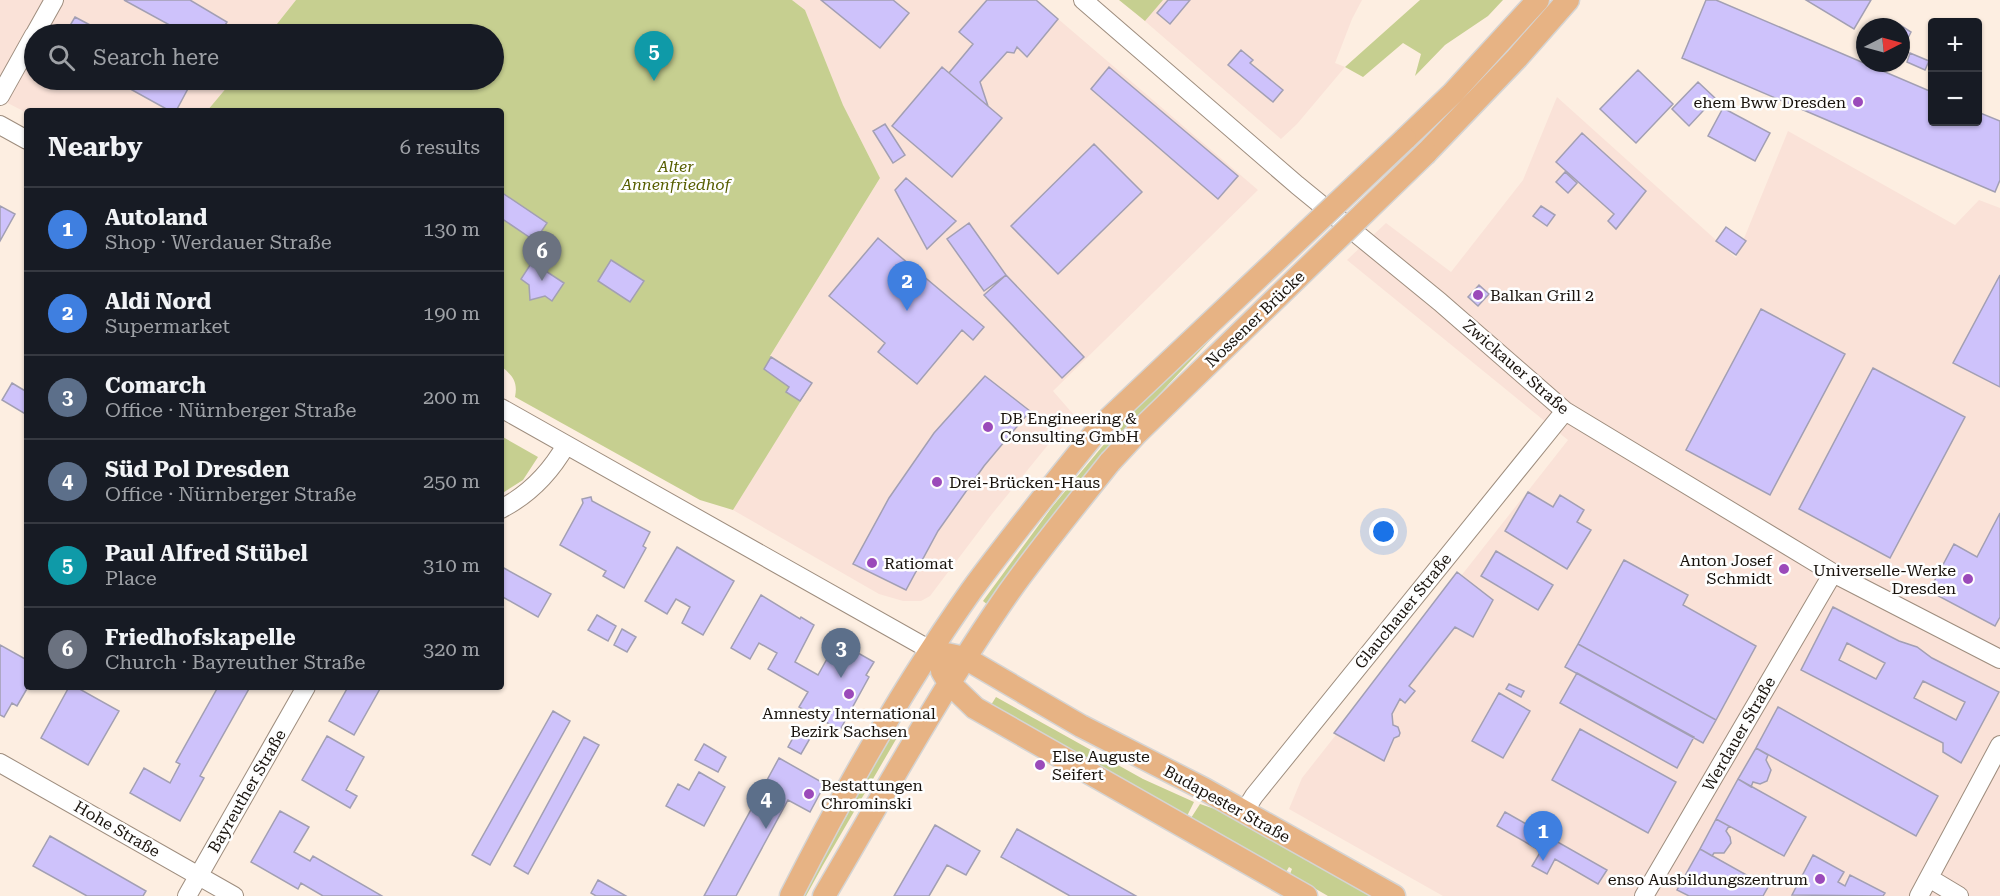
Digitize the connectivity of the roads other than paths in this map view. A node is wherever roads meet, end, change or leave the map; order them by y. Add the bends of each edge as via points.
1 (54, 0) edge
2 (1083, 0) edge
3 (1538, 0) edge
4 (1568, 0) edge
5 (41, 24) edge
6 (24, 54) edge
7 (0, 96) edge
8 (0, 125) edge
9 (24, 138) edge
10 (504, 410) edge
11 (1565, 411) junction
12 (566, 445) junction
13 (504, 508) edge
14 (1833, 573) junction
15 (932, 651) junction
16 (965, 658) junction
17 (2000, 659) edge
18 (949, 683) junction
19 (304, 690) edge
20 (2000, 745) edge
21 (0, 763) edge
22 (1244, 812) junction
23 (199, 876) junction
24 (1929, 879) junction
25 (187, 896) edge
26 (234, 896) edge
27 (791, 896) edge
28 (824, 896) edge
29 (1306, 896) edge
30 (1394, 896) edge
31 (1644, 896) edge
32 (1919, 896) edge
33 (1959, 896) edge

1 - 5 street
2 - 11 street, Zwickauer Straße
3 - 15 main road, Nossener Brücke, bridge via 1453,93 1109,419 1014,532
4 - 16 main road, Nossener Brücke, bridge via 1426,153 1110,462 1010,591
6 - 7 street
8 - 9 street
10 - 12 street
11 - 14 street, Zwickauer Straße
11 - 22 street, Glauchauer Straße
12 - 13 street via 536,485
12 - 15 street
14 - 17 street, Zwickauer Straße
14 - 31 street, Werdauer Straße
15 - 16 main road, Budapester Straße
15 - 18 main road
15 - 27 main road, Nossener Brücke via 894,709
16 - 18 main road, Nossener Brücke
16 - 22 main road, Budapester Straße via 1081,726
18 - 28 main road, Nossener Brücke
18 - 29 main road via 975,708
19 - 23 street, Bayreuther Straße
20 - 24 street
21 - 23 street, Hohe Straße
22 - 30 main road, Budapester Straße
23 - 25 street, Bayreuther Straße
23 - 26 street, Hohe Straße
24 - 32 street
24 - 33 street

